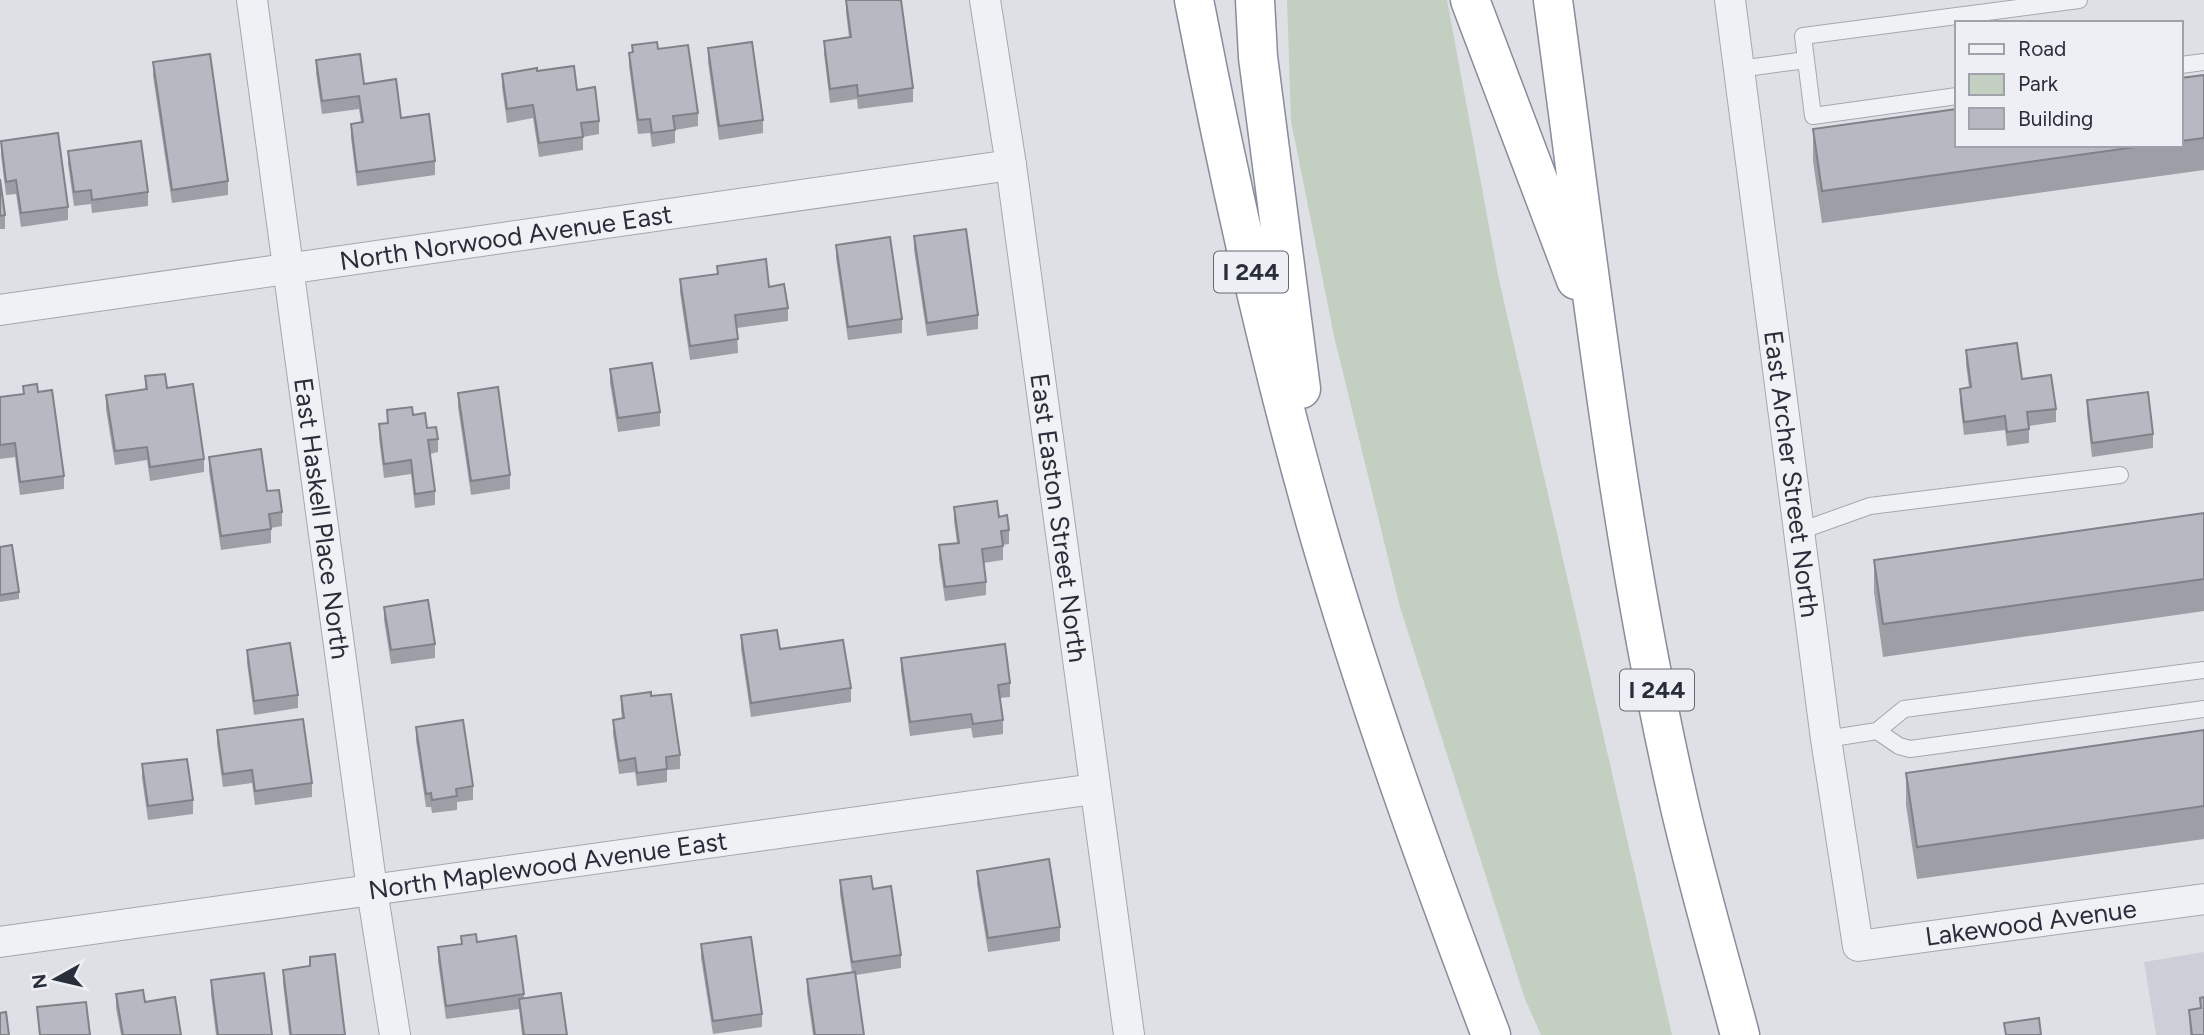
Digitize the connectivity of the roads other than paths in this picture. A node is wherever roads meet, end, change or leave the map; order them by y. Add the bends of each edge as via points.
1 (252, 0) edge
2 (985, 0) edge
3 (1194, 0) edge
4 (1255, 0) edge
5 (1470, 0) edge
6 (1553, 0) edge
7 (1730, 0) edge
8 (2080, 0) edge
9 (1806, 60) junction
10 (2204, 62) edge
11 (2183, 65) edge
12 (1740, 69) junction
13 (1955, 96) edge
14 (1011, 165) junction
15 (290, 268) junction
16 (0, 310) edge
17 (1599, 341) junction
18 (2120, 475) dead end
19 (1800, 531) junction
20 (1321, 540) junction
21 (2204, 670) edge
22 (2204, 709) edge
23 (1877, 730) junction
24 (1826, 739) junction
25 (1094, 789) junction
26 (372, 890) junction
27 (2204, 899) edge
28 (0, 942) edge
29 (1858, 946) joint
30 (395, 1035) edge
31 (1129, 1035) edge
32 (1491, 1035) edge
33 (1740, 1035) edge

1 - 15 street, East Haskell Place North
2 - 14 street, East Easton Street North
3 - 20 highway, I 244 via 1229,179
4 - 20 highway via 1258,57
5 - 17 highway
6 - 17 highway, I 244
7 - 12 street, East Archer Street North
8 - 9 lane via 1803,36
9 - 12 lane
9 - 13 lane via 1813,116
10 - 11 lane
12 - 19 street, East Archer Street North
14 - 15 street, North Norwood Avenue East
14 - 25 street, East Easton Street North
15 - 16 street, North Norwood Avenue East
15 - 26 street, East Haskell Place North
17 - 33 highway, I 244 via 1635,574 1677,794
18 - 19 lane via 1870,506
19 - 24 street, East Archer Street North
20 - 32 highway, I 244 via 1421,852
21 - 23 lane via 1904,709
22 - 23 lane via 1910,749
23 - 24 lane
24 - 29 street, East Archer Street North
25 - 26 street, North Maplewood Avenue East
25 - 31 street, East Easton Street North
26 - 28 street, North Maplewood Avenue East
26 - 30 street, East Haskell Place North
27 - 29 street, Lakewood Avenue

